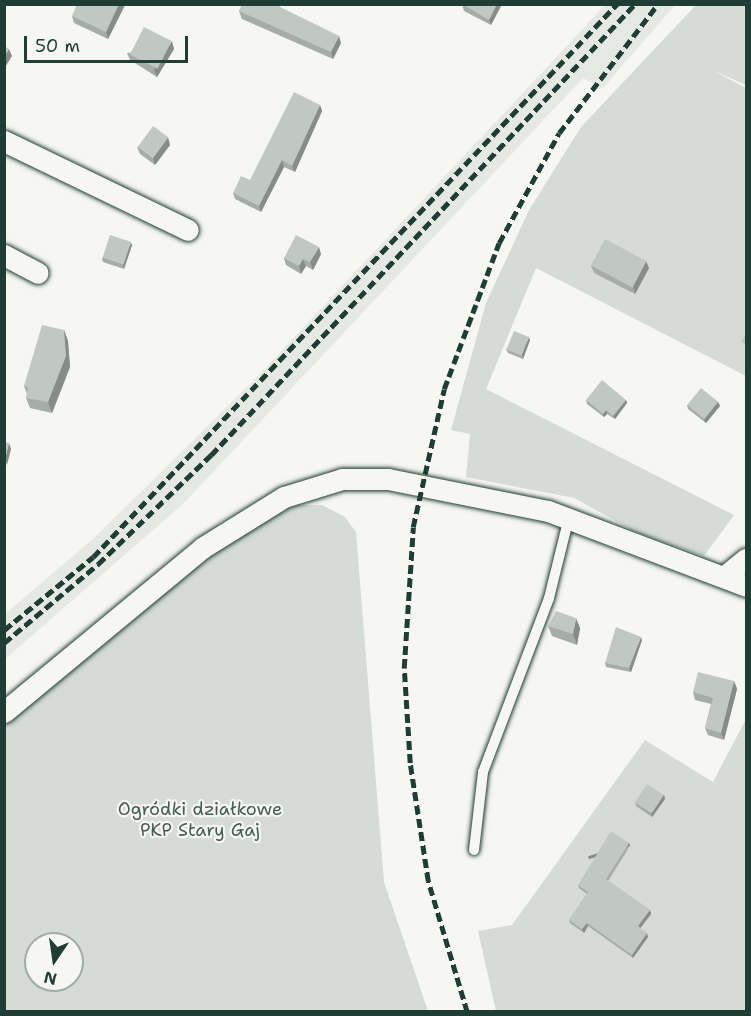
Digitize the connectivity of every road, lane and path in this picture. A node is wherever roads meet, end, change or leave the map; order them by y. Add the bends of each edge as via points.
1 (4, 141) edge
2 (188, 230) dead end
3 (4, 255) edge
4 (38, 273) dead end
5 (569, 517) junction
6 (747, 559) edge
7 (726, 575) junction
8 (747, 586) edge
9 (4, 712) edge
10 (474, 850) dead end

1 - 2 street
3 - 4 street
5 - 7 street
5 - 9 street via 388,479 311,485 261,509 202,548
5 - 10 lane via 549,598 483,772
6 - 7 street
7 - 8 street

